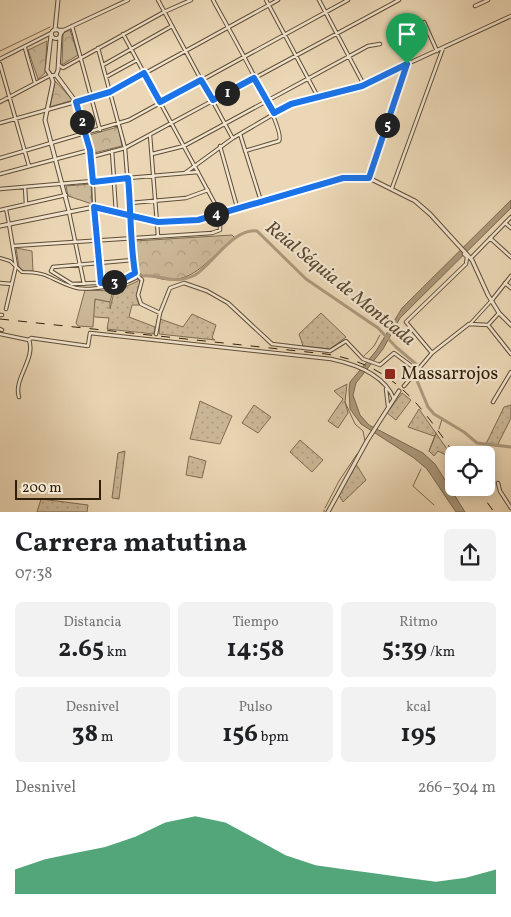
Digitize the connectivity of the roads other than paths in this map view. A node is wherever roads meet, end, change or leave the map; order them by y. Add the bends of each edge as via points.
1 (58, 0) edge
2 (128, 0) edge
3 (158, 0) edge
4 (191, 0) edge
5 (213, 0) edge
6 (266, 0) edge
7 (278, 0) edge
8 (319, 0) edge
9 (348, 0) edge
10 (399, 0) edge
11 (488, 0) edge
12 (269, 5) junction
13 (475, 6) dead end
14 (164, 12) junction
15 (326, 12) junction
16 (511, 16) edge
17 (424, 22) dead end
18 (72, 26) junction
19 (172, 26) junction
20 (228, 28) junction
21 (57, 30) junction
22 (64, 30) junction
23 (123, 34) junction
24 (337, 34) junction
25 (285, 35) junction
26 (50, 36) junction
27 (60, 36) junction
28 (380, 44) dead end
29 (24, 48) junction
30 (98, 48) junction
31 (131, 48) junction
32 (443, 48) junction
33 (185, 51) junction
34 (437, 51) junction
35 (296, 56) junction
36 (349, 56) junction
37 (243, 57) junction
38 (80, 58) junction
39 (0, 59) edge
40 (137, 60) junction
41 (0, 64) edge
42 (407, 64) junction
43 (59, 65) junction
44 (102, 65) junction
45 (144, 73) junction
46 (56, 75) junction
47 (50, 76) junction
48 (106, 77) junction
49 (254, 78) junction
50 (308, 78) junction
51 (201, 80) junction
52 (35, 83) junction
53 (364, 84) junction
54 (110, 92) junction
55 (9, 96) junction
56 (92, 97) junction
57 (318, 97) junction
58 (213, 100) junction
59 (268, 101) junction
60 (0, 102) edge
61 (76, 102) junction
62 (160, 102) junction
63 (46, 111) junction
64 (274, 113) junction
65 (16, 119) junction
66 (0, 123) edge
67 (172, 123) junction
68 (118, 124) junction
69 (225, 124) junction
70 (100, 130) junction
71 (85, 134) junction
72 (240, 134) junction
73 (150, 135) junction
74 (233, 138) junction
75 (52, 142) junction
76 (184, 146) junction
77 (220, 146) junction
78 (125, 148) junction
79 (25, 150) junction
80 (90, 150) junction
81 (112, 151) junction
82 (245, 151) junction
83 (152, 154) junction
84 (91, 157) junction
85 (0, 158) edge
86 (56, 159) junction
87 (194, 165) junction
88 (30, 166) junction
89 (198, 172) junction
90 (185, 173) junction
91 (0, 174) edge
92 (154, 176) junction
93 (128, 178) junction
94 (369, 178) junction
95 (114, 181) junction
96 (93, 182) junction
97 (62, 184) junction
98 (25, 187) junction
99 (392, 188) junction
100 (0, 189) edge
101 (208, 190) junction
102 (66, 195) junction
103 (156, 200) junction
104 (261, 201) junction
105 (130, 203) junction
106 (26, 204) junction
107 (94, 205) junction
108 (237, 207) junction
109 (6, 209) junction
110 (0, 210) edge
111 (69, 211) junction
112 (116, 212) junction
113 (220, 212) junction
114 (131, 216) junction
115 (511, 217) edge
116 (158, 222) junction
117 (505, 223) junction
118 (9, 224) junction
119 (0, 226) edge
120 (511, 228) edge
121 (158, 236) junction
122 (132, 238) junction
123 (490, 238) junction
124 (96, 241) junction
125 (76, 242) junction
126 (13, 246) junction
127 (14, 254) junction
128 (469, 257) junction
129 (511, 257) edge
130 (0, 258) edge
131 (133, 260) junction
132 (10, 261) junction
133 (100, 263) junction
134 (80, 265) junction
135 (16, 266) junction
136 (135, 273) junction
137 (511, 276) edge
138 (0, 283) edge
139 (101, 283) junction
140 (505, 283) junction
141 (12, 284) junction
142 (84, 284) junction
143 (511, 288) edge
144 (492, 300) junction
145 (6, 309) dead end
146 (160, 313) junction
147 (499, 313) junction
148 (469, 324) junction
149 (488, 325) junction
150 (511, 325) edge
151 (0, 334) edge
152 (156, 334) dead end
153 (29, 340) junction
154 (510, 352) edge
155 (432, 353) junction
156 (417, 370) junction
157 (511, 372) edge
158 (384, 386) junction
159 (404, 386) dead end
160 (399, 392) joint
161 (391, 394) junction
162 (19, 397) dead end
163 (388, 397) junction
164 (394, 399) junction
165 (493, 402) dead end
166 (388, 406) junction
167 (498, 483) dead end
168 (511, 508) edge
169 (328, 512) edge

1 - 21 street
2 - 18 street
3 - 14 street
4 - 14 street
5 - 20 street
6 - 12 street
7 - 12 street
8 - 15 street
9 - 15 street
10 - 24 street
11 - 13 street
12 - 20 street
12 - 25 street
14 - 19 street
14 - 23 street
15 - 24 street
15 - 25 street
16 - 32 street
17 - 34 street
18 - 22 street
18 - 38 street
19 - 31 street
19 - 33 street
20 - 33 street
20 - 37 street
21 - 22 street
21 - 26 street
21 - 27 street
22 - 27 street
23 - 30 street
23 - 31 street
24 - 35 street
24 - 36 street
25 - 35 street
25 - 37 street
26 - 27 street
26 - 29 street
26 - 47 street via 47,70
27 - 43 street
28 - 36 street
29 - 39 street
29 - 52 street
30 - 38 street
30 - 44 street
31 - 40 street
31 - 44 street
32 - 34 street
32 - 99 street
33 - 45 street
33 - 51 street
34 - 42 street
35 - 49 street
35 - 50 street
36 - 50 street
36 - 53 street
37 - 49 street
37 - 51 street
38 - 43 street via 63,68
38 - 56 street
40 - 45 street
40 - 48 street
41 - 55 street
42 - 53 street
42 - 94 street
43 - 46 street
44 - 48 street
45 - 54 street
45 - 62 street
46 - 47 street
46 - 61 street
47 - 52 street
47 - 63 street via 52,82
48 - 54 street
49 - 58 street
49 - 59 street
50 - 57 street
50 - 59 street
51 - 58 street
51 - 62 street
52 - 55 street
53 - 57 street
54 - 56 street
54 - 68 street
55 - 60 street
55 - 65 street
56 - 61 street
56 - 70 street
57 - 64 street via 291,104
58 - 67 street
58 - 69 street
59 - 64 street
59 - 69 street
61 - 63 street
61 - 71 street
62 - 67 street
62 - 68 street
63 - 65 street
63 - 75 street via 45,120
64 - 72 street
64 - 82 street via 281,140
65 - 66 street
65 - 79 street
67 - 73 street
67 - 76 street
68 - 70 street
68 - 78 street
69 - 74 street
69 - 76 street
70 - 71 street
71 - 75 street
71 - 80 street
72 - 74 street
72 - 82 street
73 - 78 street
73 - 83 street
74 - 77 street
75 - 79 street
75 - 86 street
76 - 83 street
76 - 87 street
77 - 87 street
77 - 108 street
78 - 81 street
78 - 93 street
79 - 85 street
79 - 88 street
80 - 84 street
80 - 86 street
81 - 84 street
81 - 95 street
82 - 104 street
83 - 92 street
84 - 96 street
86 - 88 street
86 - 97 street
87 - 89 street
87 - 90 street
88 - 91 street
89 - 90 street
89 - 101 street
90 - 92 street
92 - 93 street
92 - 103 street
93 - 95 street
93 - 105 street
94 - 99 street
94 - 104 street via 343,178
95 - 96 street
95 - 112 street
96 - 97 street
96 - 107 street
97 - 98 street
97 - 102 street
98 - 100 street
98 - 106 street
99 - 128 street via 416,201
101 - 103 street via 186,198
101 - 113 street
102 - 106 street
102 - 111 street
103 - 105 street
103 - 116 street
104 - 108 street
105 - 114 street
106 - 109 street
107 - 111 street
107 - 112 street
107 - 124 street
108 - 113 street
109 - 110 street
109 - 118 street
111 - 118 street
111 - 125 street
112 - 114 street
113 - 116 street via 198,220
113 - 121 street via 220,230 216,232
114 - 116 street
114 - 122 street
115 - 117 street
116 - 121 street
117 - 120 street
117 - 123 street
118 - 119 street
118 - 126 street
121 - 122 street
122 - 124 street
122 - 131 street
123 - 128 street
123 - 129 street
124 - 125 street
124 - 133 street
125 - 126 street
125 - 134 street
126 - 127 street
127 - 132 street
127 - 135 street
128 - 144 street
128 - 155 street via 465,265 406,322
130 - 132 street
131 - 133 street
131 - 136 street
132 - 135 street
133 - 134 street
133 - 139 street
134 - 142 street
134 - 142 street via 53,266 51,273 72,284
135 - 136 street via 22,272 40,272 74,288 120,286 136,278
135 - 141 street
136 - 139 street via 119,282
136 - 146 street via 142,280 138,295 140,304
137 - 140 street
138 - 141 street
139 - 142 street
140 - 143 street
140 - 144 street
141 - 145 street
144 - 147 street
144 - 148 street
146 - 152 street
146 - 156 street via 172,286 188,283 228,303 274,345 330,351 346,341 365,361 380,365 394,353
147 - 149 street
147 - 150 street
148 - 149 street
148 - 155 street
149 - 154 street
151 - 153 street
153 - 158 street via 88,346 90,333 327,359 363,369
153 - 162 street via 29,356
155 - 156 street
156 - 159 street
157 - 165 street
158 - 161 street
158 - 163 street
160 - 161 street
160 - 164 street
161 - 164 street
163 - 164 street
163 - 166 street
164 - 166 street
166 - 169 street
167 - 168 street

